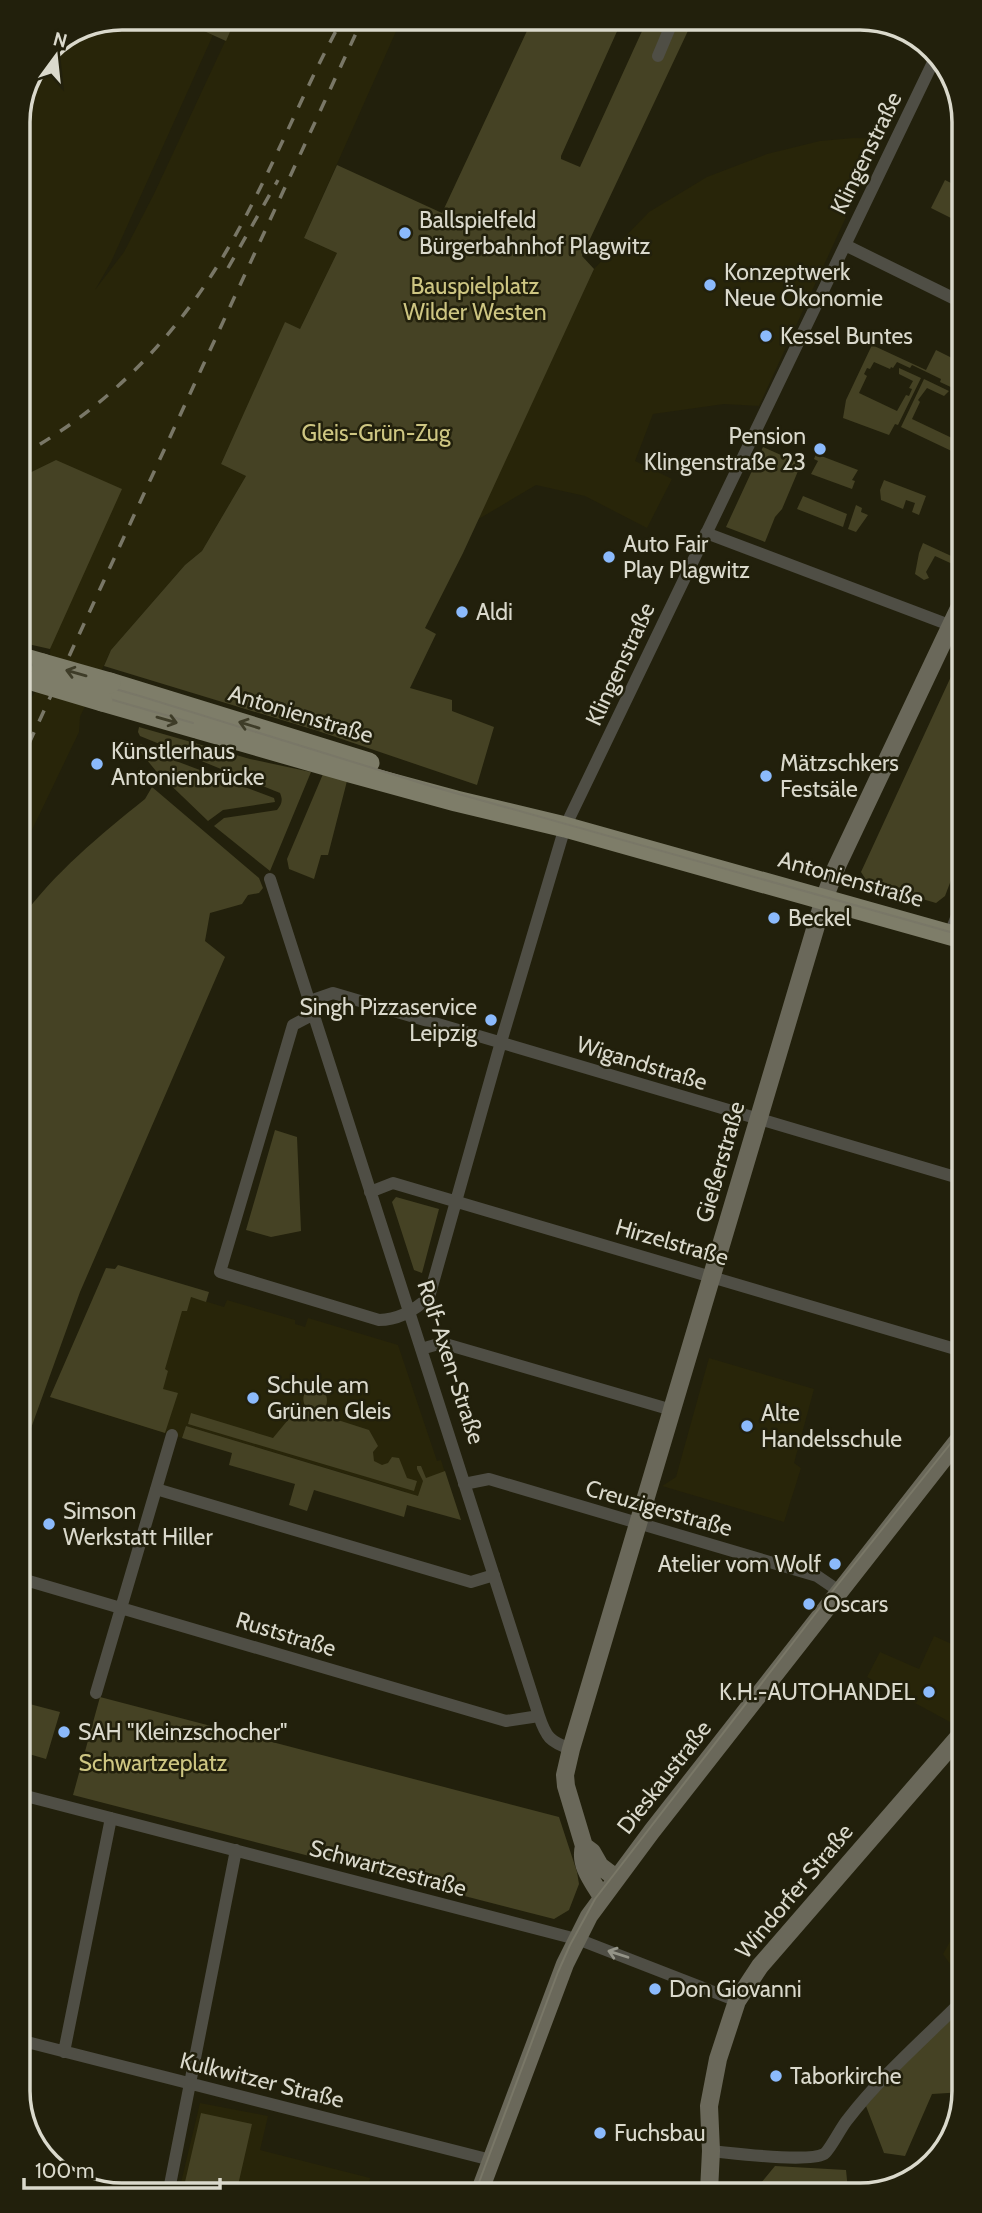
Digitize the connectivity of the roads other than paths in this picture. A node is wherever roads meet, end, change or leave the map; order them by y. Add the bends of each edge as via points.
1 (669, 30) edge
2 (658, 56) dead end
3 (932, 65) edge
4 (845, 245) junction
5 (952, 298) edge
6 (706, 533) junction
7 (952, 625) edge
8 (952, 635) edge
9 (32, 674) edge
10 (565, 827) junction
11 (270, 879) dead end
12 (824, 899) junction
13 (952, 935) edge
14 (310, 1001) junction
15 (314, 1014) junction
16 (501, 1042) junction
17 (757, 1120) junction
18 (952, 1176) edge
19 (370, 1192) junction
20 (457, 1200) junction
21 (712, 1277) junction
22 (409, 1312) junction
23 (952, 1348) edge
24 (421, 1349) junction
25 (673, 1410) junction
26 (172, 1434) dead end
27 (952, 1448) edge
28 (464, 1484) junction
29 (156, 1489) junction
30 (638, 1524) junction
31 (494, 1575) junction
32 (30, 1580) edge
33 (839, 1591) junction
34 (122, 1607) junction
35 (96, 1693) dead end
36 (539, 1716) junction
37 (952, 1746) edge
38 (571, 1749) junction
39 (30, 1797) edge
40 (111, 1818) junction
41 (584, 1846) junction
42 (236, 1850) junction
43 (617, 1878) junction
44 (602, 1897) junction
45 (577, 1939) junction
46 (737, 2001) junction
47 (952, 2011) edge
48 (30, 2043) edge
49 (64, 2052) junction
50 (190, 2084) junction
51 (711, 2151) junction
52 (491, 2160) junction
53 (170, 2183) edge
54 (483, 2183) edge
55 (709, 2183) edge

1 - 2 street
3 - 4 street, Klingenstraße
4 - 5 street
4 - 6 street, Klingenstraße
6 - 7 street
6 - 10 street, Klingenstraße
8 - 12 street, Gießerstraße
9 - 10 main road, Antonienstraße, bridge via 312,753 456,801
10 - 12 main road, Antonienstraße
10 - 16 street, Klingenstraße
11 - 14 street, Rolf-Axen-Straße
12 - 13 main road, Antonienstraße
12 - 17 street, Gießerstraße
14 - 15 street, Rolf-Axen-Straße
14 - 16 street, Wigandstraße via 333,993
15 - 19 street, Rolf-Axen-Straße
15 - 22 street via 293,1026 220,1272 379,1320
16 - 17 street, Wigandstraße
16 - 20 street, Klingenstraße
17 - 18 street, Wigandstraße
17 - 21 street, Gießerstraße
19 - 20 street, Hirzelstraße via 393,1183
19 - 22 street, Rolf-Axen-Straße
20 - 21 street, Hirzelstraße
20 - 22 street, Klingenstraße via 429,1297
21 - 23 street, Hirzelstraße
21 - 25 street, Gießerstraße
22 - 24 street, Rolf-Axen-Straße
24 - 25 street via 442,1343
24 - 28 street, Rolf-Axen-Straße
25 - 30 street, Gießerstraße
26 - 29 street
27 - 33 street, Dieskaustraße
28 - 30 street, Creuzigerstraße via 489,1479
28 - 31 street, Rolf-Axen-Straße
29 - 31 street via 471,1582
29 - 34 street
30 - 33 street, Creuzigerstraße via 817,1576
30 - 38 street, Gießerstraße
31 - 36 street, Rolf-Axen-Straße
32 - 34 street, Ruststraße
33 - 43 street, Dieskaustraße
34 - 35 street
34 - 36 street, Ruststraße via 506,1721
36 - 38 street, Rolf-Axen-Straße via 545,1734
37 - 46 street, Windorfer Straße via 760,1966
38 - 41 street via 566,1786
39 - 40 street, Schwartzestraße
40 - 42 street, Schwartzestraße
40 - 49 street
41 - 43 street
41 - 44 street via 585,1868
42 - 45 street, Schwartzestraße
42 - 50 street
43 - 44 street, Dieskaustraße
44 - 45 street, Dieskaustraße
46 -> 45 street, Schwartzestraße
45 - 52 street, Dieskaustraße
46 - 51 street, Windorfer Straße via 709,2106
47 - 51 street via 864,2099 822,2155 780,2157
48 - 49 street, Kulkwitzer Straße
49 - 50 street, Kulkwitzer Straße
50 - 52 street, Kulkwitzer Straße
50 - 53 street
51 - 55 street, Windorfer Straße
52 - 54 street, Dieskaustraße

